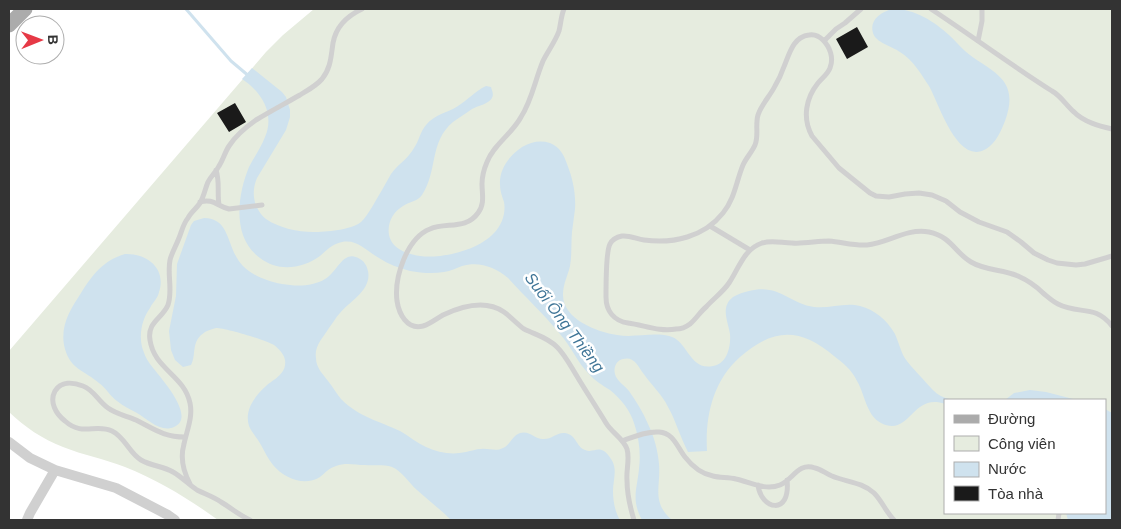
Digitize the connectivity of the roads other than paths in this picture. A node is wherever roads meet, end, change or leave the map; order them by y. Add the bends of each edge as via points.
1 (25, 9) edge
2 (362, 9) edge
3 (564, 9) edge
4 (861, 9) edge
5 (931, 9) edge
6 (982, 9) edge
7 (9, 25) edge
8 (978, 41) junction
9 (824, 42) junction
10 (1112, 129) edge
11 (216, 170) junction
12 (200, 202) junction
13 (262, 205) dead end
14 (219, 206) junction
15 (710, 226) junction
16 (750, 250) junction
17 (1112, 256) edge
18 (1112, 326) edge
19 (185, 437) junction
20 (622, 440) junction
21 (9, 442) edge
22 (54, 470) junction
23 (787, 480) junction
24 (190, 484) junction
25 (758, 485) junction
26 (27, 520) edge
27 (175, 520) edge
28 (250, 520) edge
29 (634, 520) edge
30 (894, 520) edge

1 - 7 main road
2 - 11 lane via 346,18 337,31 332,60 325,75 313,87 248,126 229,145
3 - 20 lane via 557,36 543,62 526,108 488,159 483,175 483,203 478,214 464,224 436,227 424,232 414,241 400,271 398,303 401,314 414,326 424,326 452,311 475,305 501,310 558,348 607,425
4 - 9 lane
5 - 8 lane
6 - 8 lane
8 - 10 lane via 1053,91 1079,116
9 - 15 lane via 808,35 792,46 774,88 758,114 756,141 744,162 732,198 723,214
9 - 17 lane via 832,64 811,95 806,110 807,124 812,136 839,168 866,190 882,197 932,194 969,217 1007,232 1034,253 1057,263 1085,264
11 - 12 lane
11 - 14 lane
12 - 14 lane via 208,200
12 - 19 lane via 184,225 172,254 170,299 152,324 149,335 156,358 178,380 190,402 190,420
13 - 14 lane via 235,209
15 - 16 lane
15 - 16 lane via 676,240 620,236 612,241 608,248 606,287 606,303 610,312 624,323 655,329 686,327 722,292
16 - 18 lane via 766,242 799,244 831,241 862,245 907,233 932,233 952,243 966,259 1019,276 1060,305 1094,312
19 - 24 lane via 182,462
19 - 24 lane via 164,435 113,411 83,386 63,384 54,393 55,409 70,425 114,432 142,460 169,470
20 - 25 lane via 653,432 664,433 675,441 692,464 705,473
20 - 29 lane via 628,454 628,494
21 - 22 street
22 - 26 street
22 - 27 street via 116,488
23 - 25 lane via 773,487
23 - 25 lane via 785,500 777,506 762,496
23 - 30 lane via 801,468 812,467 857,483 872,490
24 - 28 lane

